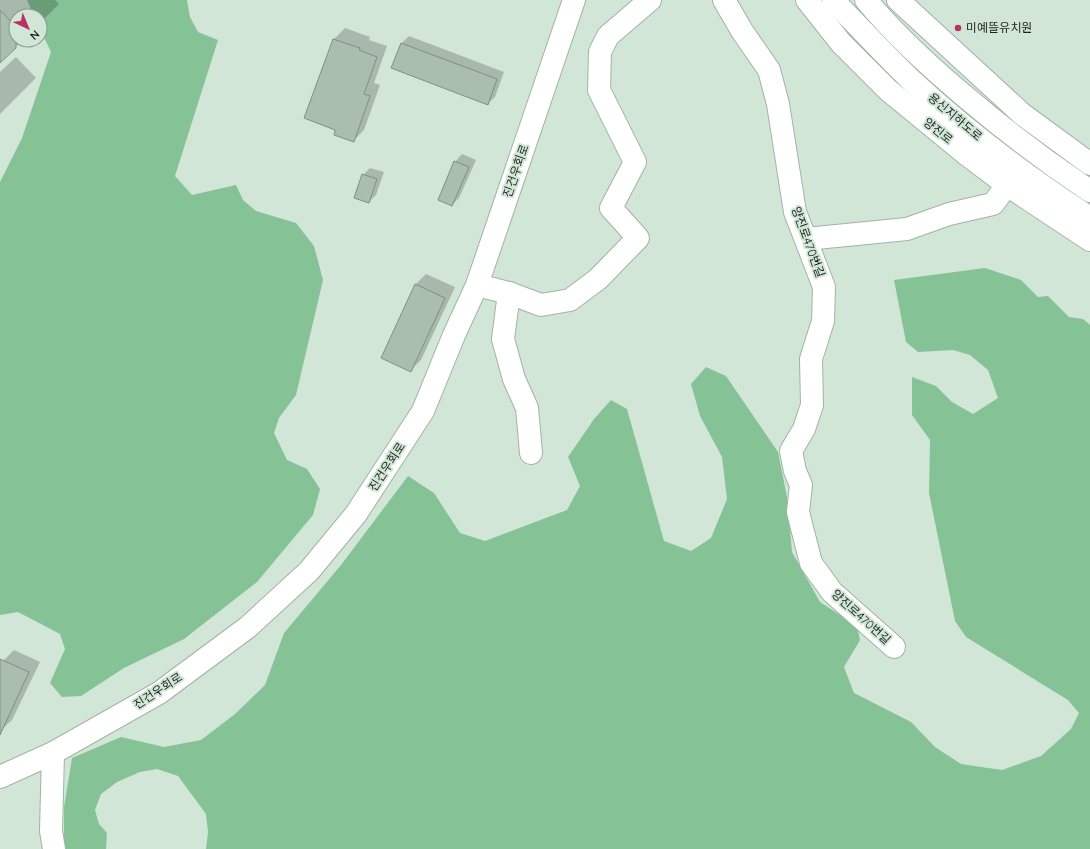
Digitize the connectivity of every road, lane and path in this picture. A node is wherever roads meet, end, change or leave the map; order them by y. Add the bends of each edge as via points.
1 (574, 0) edge
2 (650, 0) edge
3 (724, 0) edge
4 (807, 0) edge
5 (833, 0) edge
6 (866, 0) edge
7 (898, 0) edge
8 (1090, 164) edge
9 (1007, 185) junction
10 (1090, 191) edge
11 (1090, 218) edge
12 (806, 239) junction
13 (1090, 240) edge
14 (477, 285) junction
15 (508, 292) junction
16 (530, 453) dead end
17 (894, 647) dead end
18 (53, 753) junction
19 (0, 777) edge
20 (54, 849) edge

1 - 14 street, 진건우회로
2 - 15 street via 608,36 600,52 599,90 635,162 611,208 638,238 598,279 570,300 541,305
3 - 12 street, 양진로470번길 via 742,32 769,70 778,104 795,212
4 - 9 street, 양진로 via 841,43 888,90
5 - 11 street, 용신지하도로 via 912,80 957,120 1001,156
6 - 10 street, 용신지하도로 via 931,68 998,124
7 - 8 street via 1022,114
9 - 12 street via 993,204 949,214 907,229
9 - 13 street, 양진로
12 - 17 street, 양진로470번길 via 824,287 823,321 811,359 812,405 804,429 791,451 801,486 798,512 811,564 832,592
14 - 15 street
14 - 18 street, 진건우회로 via 423,411 356,514 309,571 248,627 159,693
15 - 16 street via 503,339 514,379 527,408
18 - 19 street, 진건우회로
18 - 20 street via 51,831

